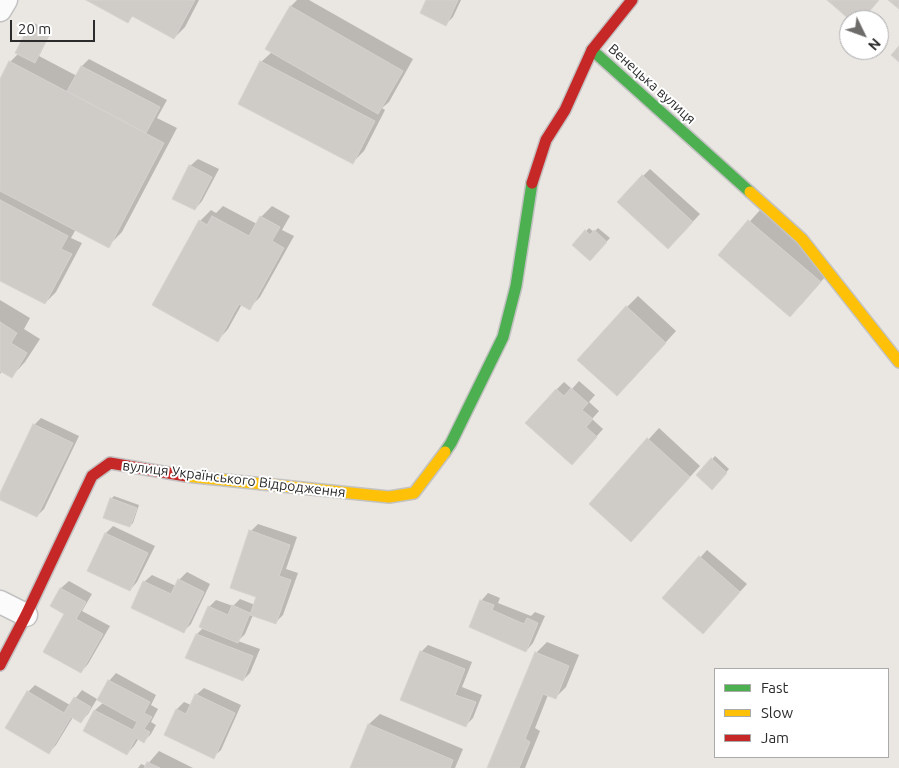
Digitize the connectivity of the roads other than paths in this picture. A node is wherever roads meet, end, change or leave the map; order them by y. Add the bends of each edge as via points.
1 (6, 0) edge
2 (632, 0) edge
3 (0, 10) edge
4 (592, 50) junction
5 (899, 362) edge
6 (414, 493) joint
7 (0, 602) edge
8 (26, 615) junction
9 (0, 665) edge

1 - 3 street
2 - 4 street
4 - 5 street, Венецька вулиця via 802,239
4 - 6 street, Венецька вулиця via 565,110 546,140 532,183 516,286 503,337 451,443
6 - 8 street, вулиця Українського Відродження via 389,497 177,474 110,463 92,476
7 - 8 street
8 - 9 street, вулиця Українського Відродження

